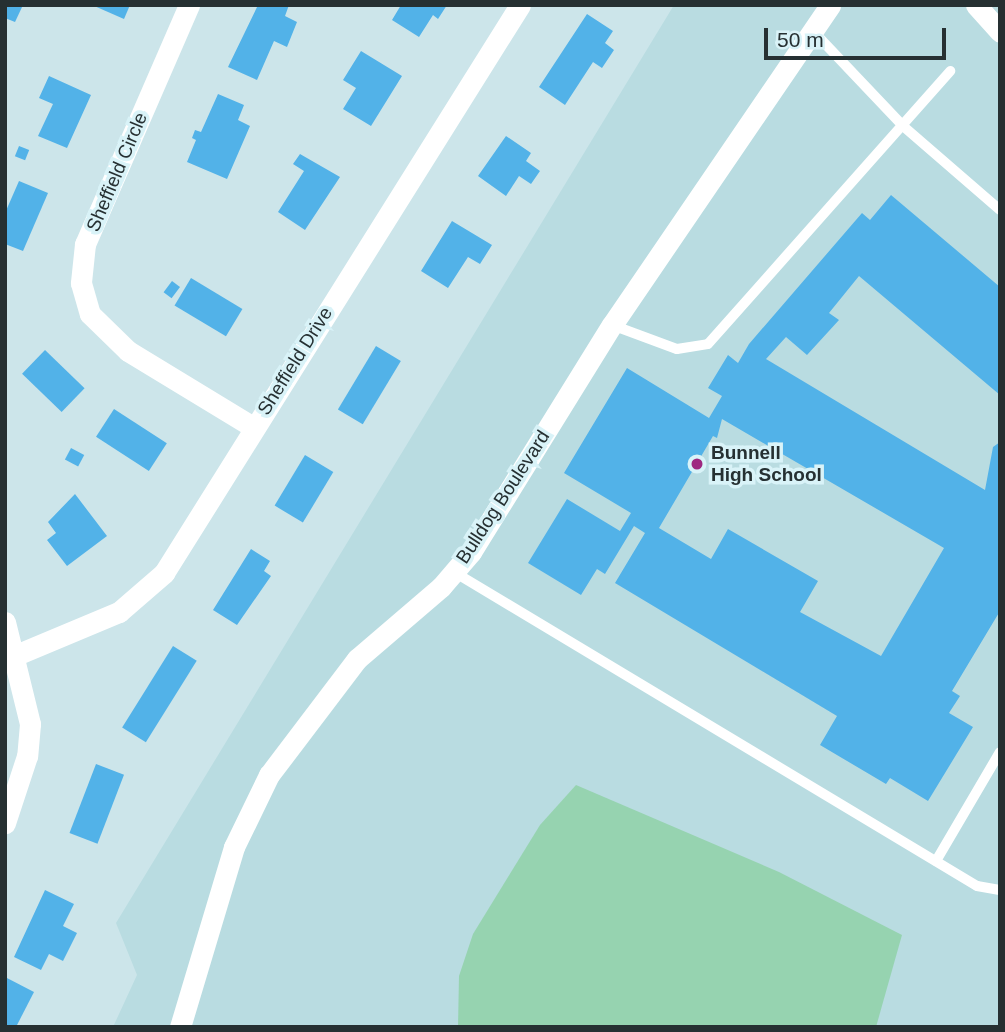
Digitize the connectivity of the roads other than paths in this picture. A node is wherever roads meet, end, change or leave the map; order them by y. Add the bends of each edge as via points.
1 (189, 5) edge
2 (520, 5) edge
3 (830, 5) edge
4 (976, 5) edge
5 (811, 30) junction
6 (1000, 32) edge
7 (950, 71) dead end
8 (903, 126) junction
9 (1000, 210) edge
10 (612, 325) junction
11 (253, 427) junction
12 (454, 572) junction
13 (5, 622) edge
14 (16, 655) junction
15 (1000, 752) edge
16 (5, 823) edge
17 (936, 861) junction
18 (1000, 891) edge
19 (180, 1027) edge

1 - 11 street, Sheffield Circle via 85,244 81,283 90,314 128,351
2 - 11 street, Sheffield Drive
3 - 5 street, Bulldog Boulevard
4 - 6 street
5 - 8 lane
5 - 10 street, Bulldog Boulevard
7 - 8 lane
8 - 9 lane
8 - 10 lane via 708,344 677,349
10 - 12 street, Bulldog Boulevard via 471,552
11 - 14 street, Sheffield Drive via 164,573 143,595 119,612
12 - 17 lane
12 - 19 street, Bulldog Boulevard via 357,659 269,775 234,847
13 - 14 street
14 - 16 street via 30,724 27,756
15 - 17 lane
17 - 18 lane via 977,886

